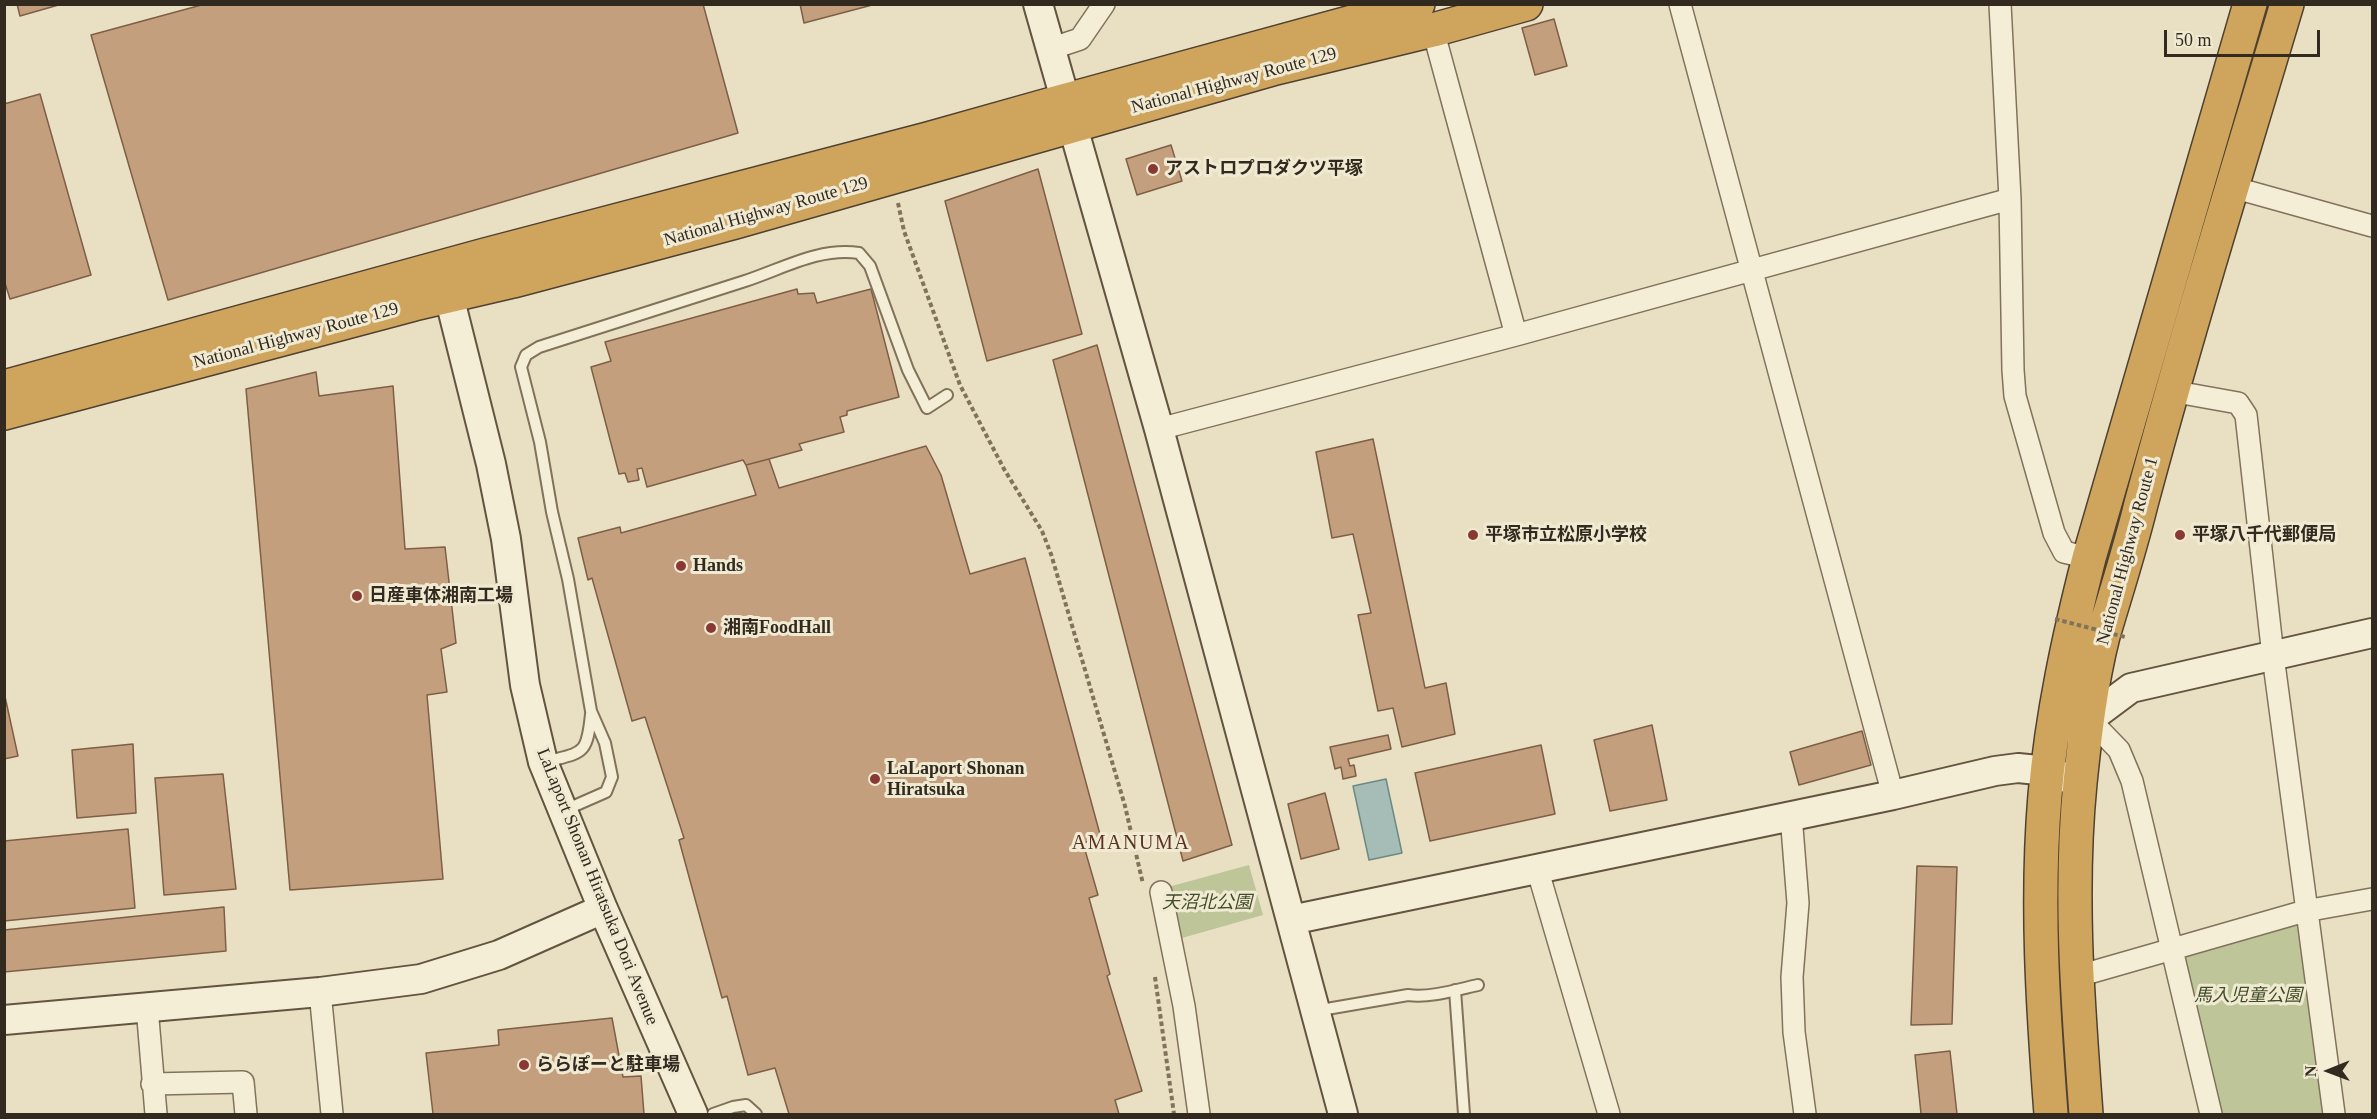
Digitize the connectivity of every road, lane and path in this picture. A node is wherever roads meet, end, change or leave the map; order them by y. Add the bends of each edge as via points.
1 (1038, 4) edge
2 (1104, 4) edge
3 (1526, 4) edge
4 (1680, 4) edge
5 (2000, 4) edge
6 (2250, 4) edge
7 (2287, 4) edge
8 (1426, 17) edge
9 (1050, 49) junction
10 (1068, 113) junction
11 (2232, 187) junction
12 (896, 196) dead end
13 (2010, 199) junction
14 (2373, 226) edge
15 (1751, 271) junction
16 (445, 281) junction
17 (1516, 335) junction
18 (2171, 391) junction
19 (7, 393) edge
20 (947, 395) dead end
21 (1159, 429) junction
22 (2089, 558) junction
23 (2055, 619) dead end
24 (2373, 633) edge
25 (2125, 637) dead end
26 (2273, 656) junction
27 (2085, 697) junction
28 (591, 711) junction
29 (543, 762) junction
30 (2038, 763) junction
31 (2080, 785) junction
32 (1893, 795) junction
33 (562, 812) junction
34 (1791, 815) junction
35 (1537, 868) junction
36 (1152, 888) joint
37 (2373, 899) edge
38 (603, 909) junction
39 (2306, 911) junction
40 (1291, 920) junction
41 (2170, 951) junction
42 (1155, 974) dead end
43 (2075, 977) junction
44 (1478, 985) dead end
45 (1455, 990) junction
46 (320, 992) junction
47 (147, 1007) junction
48 (1315, 1011) junction
49 (4, 1020) edge
50 (152, 1084) junction
51 (156, 1114) edge
52 (246, 1114) edge
53 (332, 1114) edge
54 (693, 1114) edge
55 (713, 1114) edge
56 (756, 1114) edge
57 (1174, 1114) edge
58 (1199, 1114) edge
59 (1343, 1114) edge
60 (1464, 1114) edge
61 (1609, 1114) edge
62 (1805, 1114) edge
63 (2051, 1114) edge
64 (2086, 1114) edge
65 (2211, 1114) edge
66 (2334, 1114) edge

1 - 9 street
2 - 9 street via 1080,39
3 - 8 highway, National Highway Route 129
4 - 15 street
5 - 13 street
6 - 22 highway, National Highway Route 1
7 - 11 highway, National Highway Route 1
8 - 10 highway, National Highway Route 129
8 - 17 street
9 - 10 street
10 - 16 highway, National Highway Route 129 via 735,222
10 - 21 street
11 - 14 street
11 - 18 highway, National Highway Route 1
12 - 36 path via 904,231 960,385 1051,554
13 - 15 street
13 - 22 street via 2015,396 2054,533 2064,552
15 - 17 street
15 - 32 street
16 - 19 highway, National Highway Route 129
16 - 29 street, LaLaport Shonan Hiratsuka Dori Avenue via 491,464 506,539 525,685
17 - 21 street
18 - 26 street via 2238,403 2246,415
18 - 27 highway, National Highway Route 1 via 2124,572
20 - 28 lane via 927,408 908,370 870,266 860,253 807,257 766,275 539,347 526,355 521,367 568,579
21 - 40 street
22 - 27 highway, National Highway Route 1 via 2069,636
23 - 25 path, bridge
24 - 26 street
26 - 27 street
26 - 39 street
27 - 30 highway, National Highway Route 1
27 - 30 street
27 - 31 highway, National Highway Route 1
27 - 41 street via 2119,750 2132,781
28 - 29 lane via 587,744 579,753
28 - 33 lane via 604,743 611,784 606,792
29 - 33 street, LaLaport Shonan Hiratsuka Dori Avenue
30 - 31 street
30 - 32 street
30 - 63 highway, National Highway Route 1 via 2042,985
31 - 43 highway, National Highway Route 1
32 - 34 street
33 - 38 street, LaLaport Shonan Hiratsuka Dori Avenue
34 - 35 street
34 - 62 street via 1797,903 1792,977 1794,1032
35 - 40 street
35 - 61 street
36 - 58 street via 1184,1006
37 - 39 street
38 - 46 street via 499,955 421,979
38 - 54 street, LaLaport Shonan Hiratsuka Dori Avenue
39 - 41 street
39 - 66 street
40 - 48 street
41 - 43 street
41 - 65 street
42 - 57 path
43 - 64 highway, National Highway Route 1
44 - 45 lane
45 - 48 lane
45 - 60 lane
46 - 47 street
46 - 53 street
47 - 49 street
47 - 50 street
48 - 59 street
50 - 51 street
50 - 52 street via 243,1082
55 - 56 lane via 746,1106

